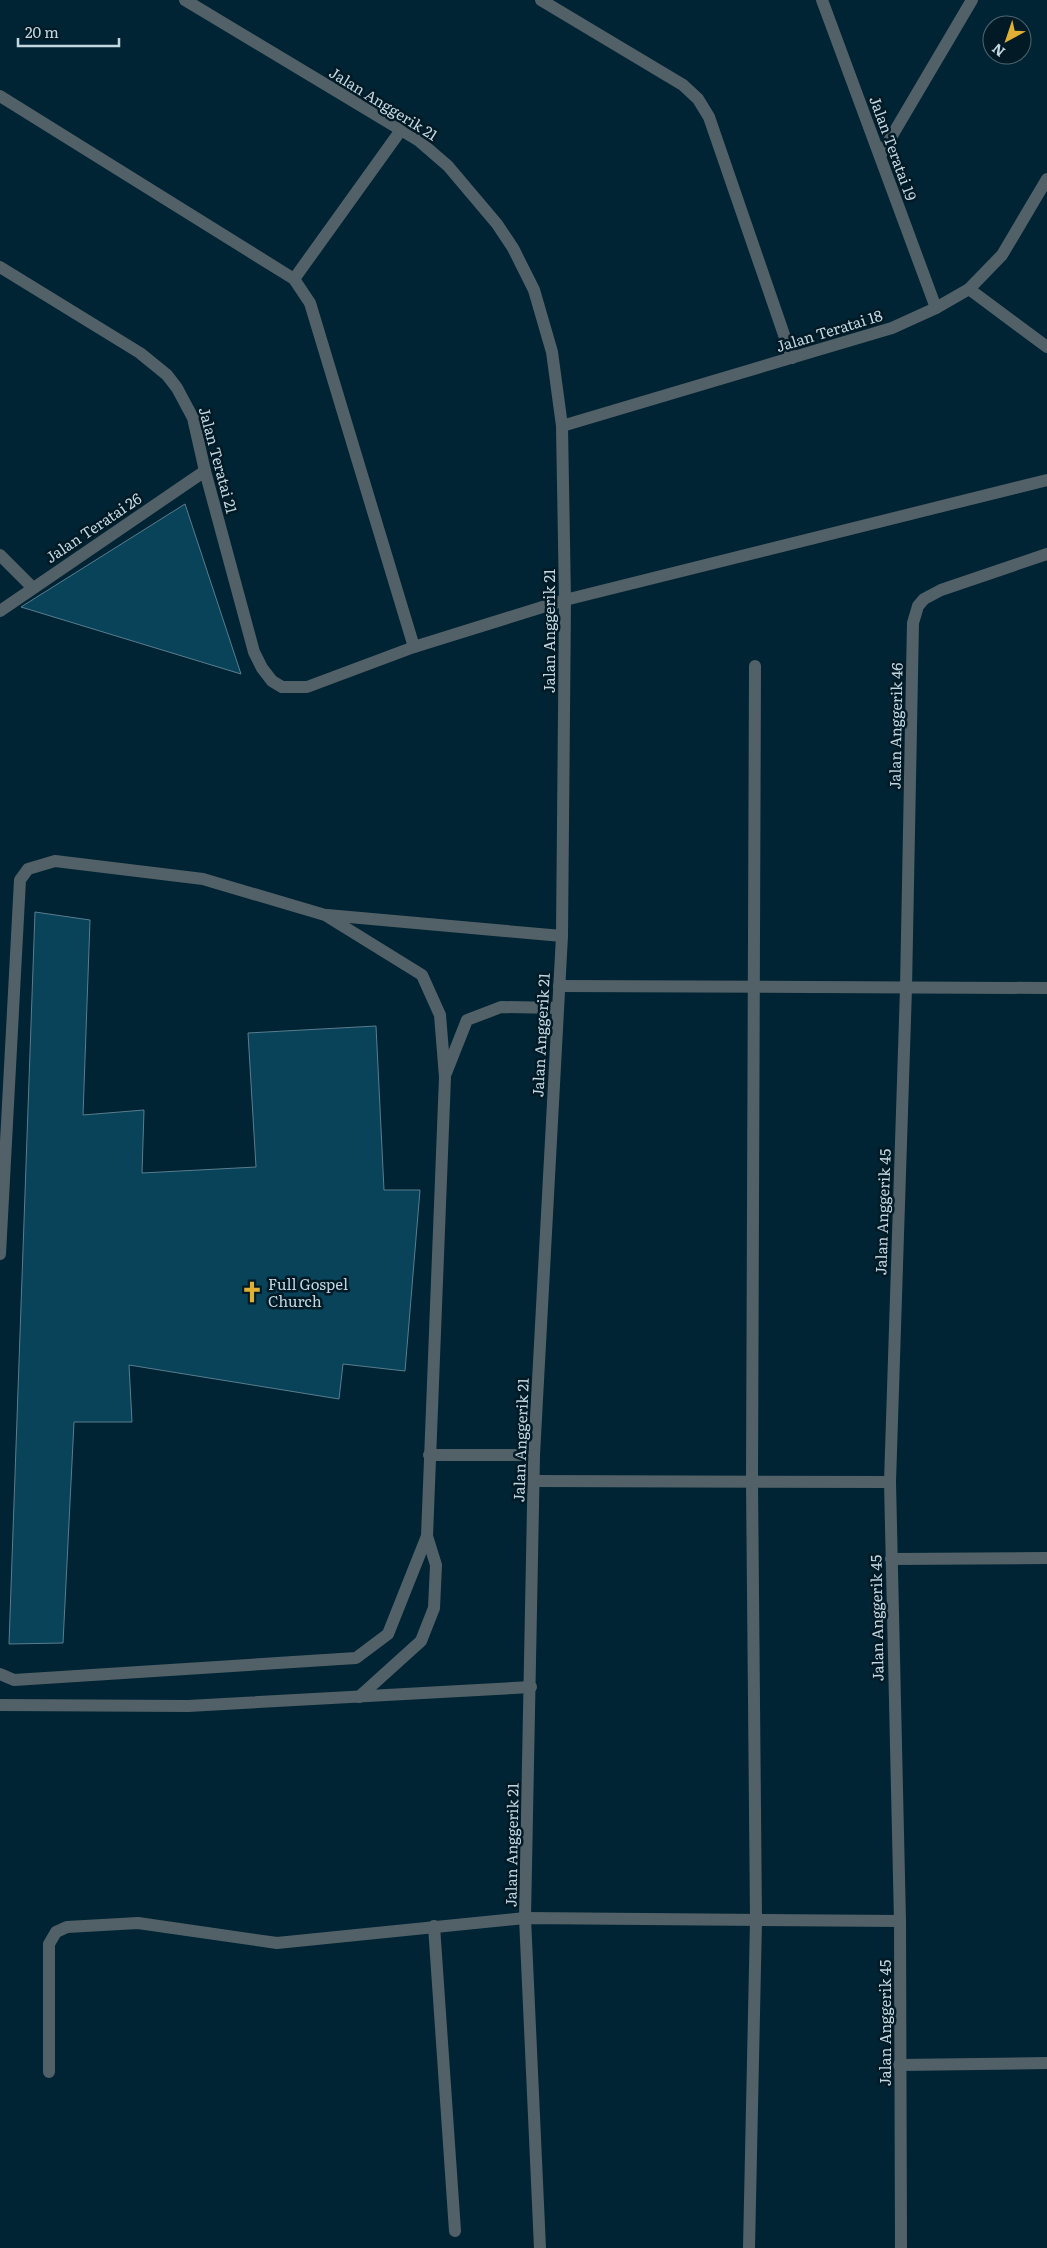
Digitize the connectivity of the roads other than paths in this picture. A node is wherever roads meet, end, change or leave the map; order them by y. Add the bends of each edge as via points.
1 (185, 0) edge
2 (541, 0) edge
3 (822, 0) edge
4 (972, 0) edge
5 (0, 96) edge
6 (401, 130) junction
7 (880, 156) junction
8 (1047, 179) edge
9 (0, 267) edge
10 (294, 279) junction
11 (969, 289) junction
12 (936, 308) junction
13 (1047, 346) edge
14 (792, 358) junction
15 (562, 426) junction
16 (205, 471) junction
17 (1047, 480) edge
18 (1047, 554) edge
19 (0, 555) edge
20 (32, 587) junction
21 (565, 600) junction
22 (0, 611) edge
23 (414, 647) junction
24 (755, 666) dead end
25 (325, 914) junction
26 (562, 936) junction
27 (559, 986) junction
28 (752, 988) junction
29 (906, 988) junction
30 (1047, 988) edge
31 (558, 1008) junction
32 (445, 1076) junction
33 (0, 1254) edge
34 (429, 1455) junction
35 (534, 1455) junction
36 (534, 1480) junction
37 (752, 1482) junction
38 (890, 1482) junction
39 (427, 1536) junction
40 (1047, 1558) edge
41 (891, 1559) junction
42 (0, 1674) edge
43 (531, 1687) junction
44 (359, 1697) junction
45 (0, 1705) edge
46 (525, 1918) junction
47 (756, 1920) junction
48 (900, 1920) junction
49 (434, 1926) junction
50 (1047, 2063) edge
51 (900, 2065) junction
52 (49, 2072) dead end
53 (455, 2230) dead end
54 (540, 2248) edge
55 (749, 2248) edge
56 (901, 2248) edge

1 - 6 street, Jalan Anggerik 21
2 - 14 street via 683,85 698,99 709,117
3 - 7 street, Jalan Teratai 19
4 - 7 street
5 - 10 street
6 - 10 street
6 - 15 street, Jalan Anggerik 21 via 448,166 477,198 513,248 534,290 552,352
7 - 12 street, Jalan Teratai 19
8 - 11 street, Jalan Teratai 18 via 1002,255
9 - 16 street, Jalan Teratai 21 via 140,353 167,375 187,403 193,418
10 - 23 street via 310,303
11 - 12 street, Jalan Teratai 18
11 - 13 street
12 - 14 street, Jalan Teratai 18 via 892,328
14 - 15 street, Jalan Teratai 18
15 - 21 street, Jalan Anggerik 21
16 - 20 street, Jalan Teratai 26
16 - 23 street, Jalan Teratai 21 via 254,652 272,681 282,688 307,686
17 - 21 street
18 - 29 street, Jalan Anggerik 46 via 941,590 924,599 914,614
19 - 20 street
20 - 22 street, Jalan Teratai 26
21 - 23 street
21 - 26 street, Jalan Anggerik 21
24 - 28 street
25 - 26 street
25 - 32 street via 422,975 440,1015
25 - 33 street via 203,879 55,861 28,869 20,880
26 - 27 street, Jalan Anggerik 21
27 - 28 street
27 - 31 street, Jalan Anggerik 21
28 - 29 street
28 - 37 street
29 - 30 street
29 - 38 street, Jalan Anggerik 45
31 - 32 street via 501,1007 467,1020
31 - 35 street, Jalan Anggerik 21
32 - 34 street
34 - 35 street
34 - 39 street
35 - 36 street, Jalan Anggerik 21
36 - 37 street
36 - 43 street, Jalan Anggerik 21
37 - 38 street
37 - 47 street
38 - 41 street, Jalan Anggerik 45
39 - 42 street via 388,1634 356,1658 14,1680
39 - 44 street via 436,1565 434,1608 421,1641
40 - 41 street
41 - 48 street, Jalan Anggerik 45
43 - 44 street
43 - 46 street, Jalan Anggerik 21
44 - 45 street via 188,1706
46 - 47 street
46 - 49 street
46 - 54 street, Jalan Anggerik 21
47 - 48 street
47 - 55 street
48 - 51 street, Jalan Anggerik 45
49 - 52 street via 276,1943 138,1923 67,1927 56,1932 49,1944
49 - 53 street
50 - 51 street
51 - 56 street, Jalan Anggerik 45

